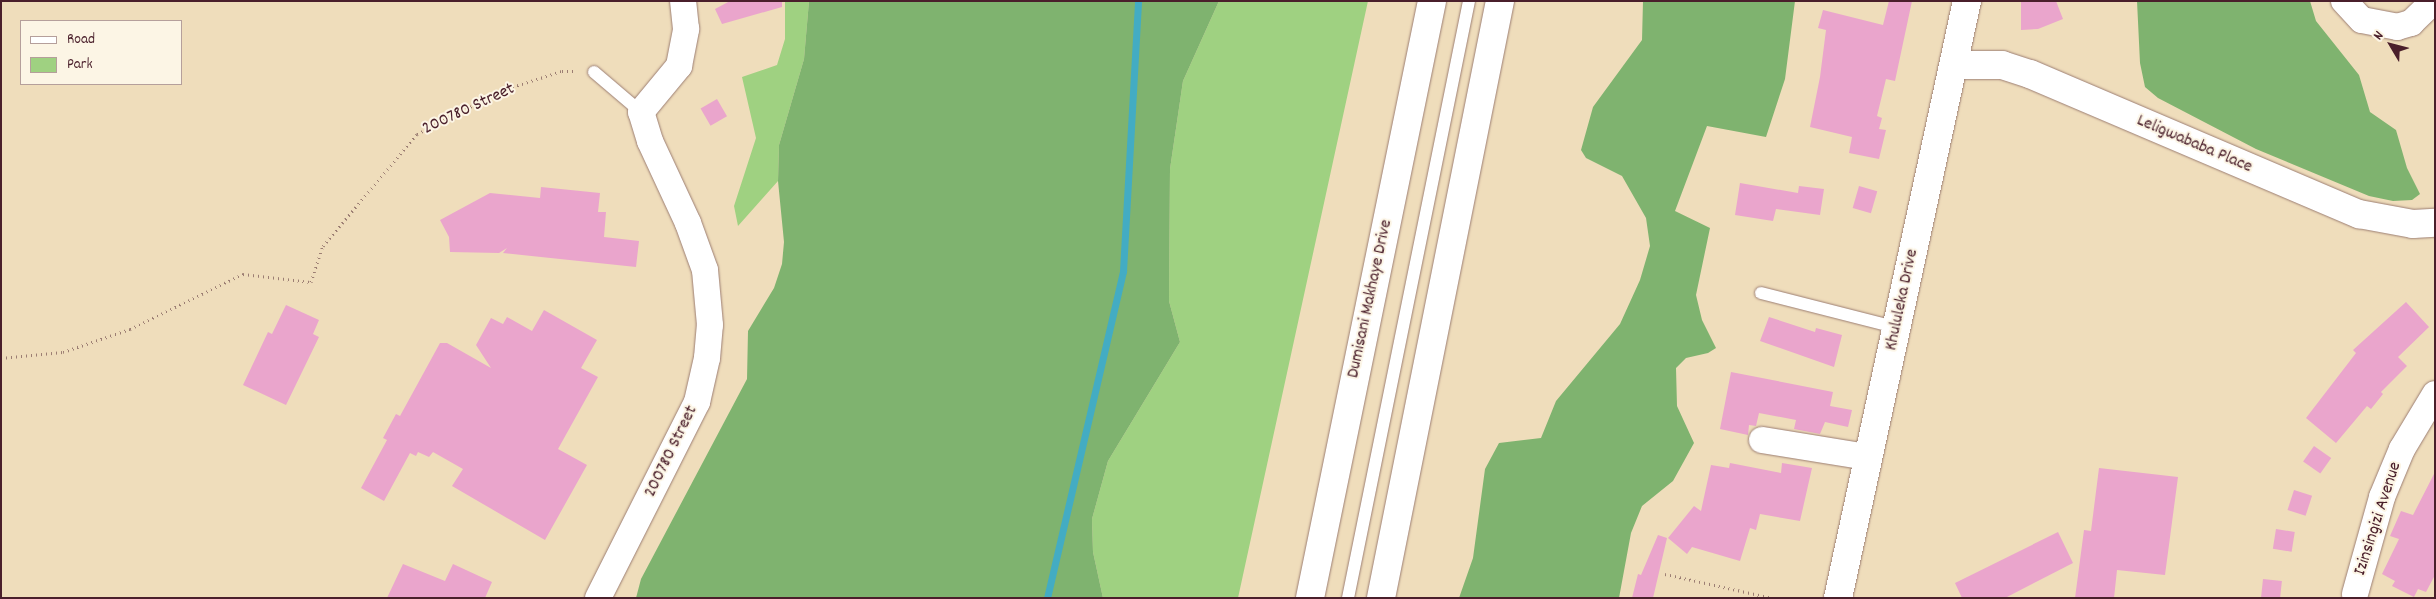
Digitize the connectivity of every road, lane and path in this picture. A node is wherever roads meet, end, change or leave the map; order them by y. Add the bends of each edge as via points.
1 (683, 1) edge
2 (1432, 1) edge
3 (1468, 1) edge
4 (1500, 1) edge
5 (1967, 1) edge
6 (2344, 1) edge
7 (2434, 1) edge
8 (1954, 65) junction
9 (594, 72) joint
10 (641, 112) junction
11 (2435, 223) edge
12 (1761, 293) dead end
13 (1898, 328) junction
14 (1, 358) edge
15 (2435, 394) edge
16 (1762, 440) dead end
17 (1867, 457) junction
18 (1665, 574) dead end
19 (2355, 594) dead end
20 (598, 598) edge
21 (1310, 598) edge
22 (1348, 598) edge
23 (1381, 598) edge
24 (1772, 598) edge
25 (1838, 598) edge

1 - 10 street via 686,29 678,66
2 - 21 main road, Dumisani Makhaye Drive
3 - 22 lane
4 - 23 main road
5 - 8 main road, Khululeka Drive
6 - 7 street via 2362,20 2397,27 2411,24
8 - 11 main road, Leligwababa Place via 2002,65 2030,74 2359,214 2413,224
8 - 13 main road, Khululeka Drive
9 - 10 lane
9 - 14 path, 200780 Street via 562,71 503,90 417,134 323,246 311,282 243,274 130,329 63,352
10 - 20 street, 200780 Street via 650,141 688,223 704,270 710,326 707,358 696,402
12 - 13 lane
13 - 17 main road, Khululeka Drive
15 - 19 street, Izinsingizi Avenue via 2402,449 2382,497
16 - 17 street
17 - 25 main road, Khululeka Drive
18 - 24 path

